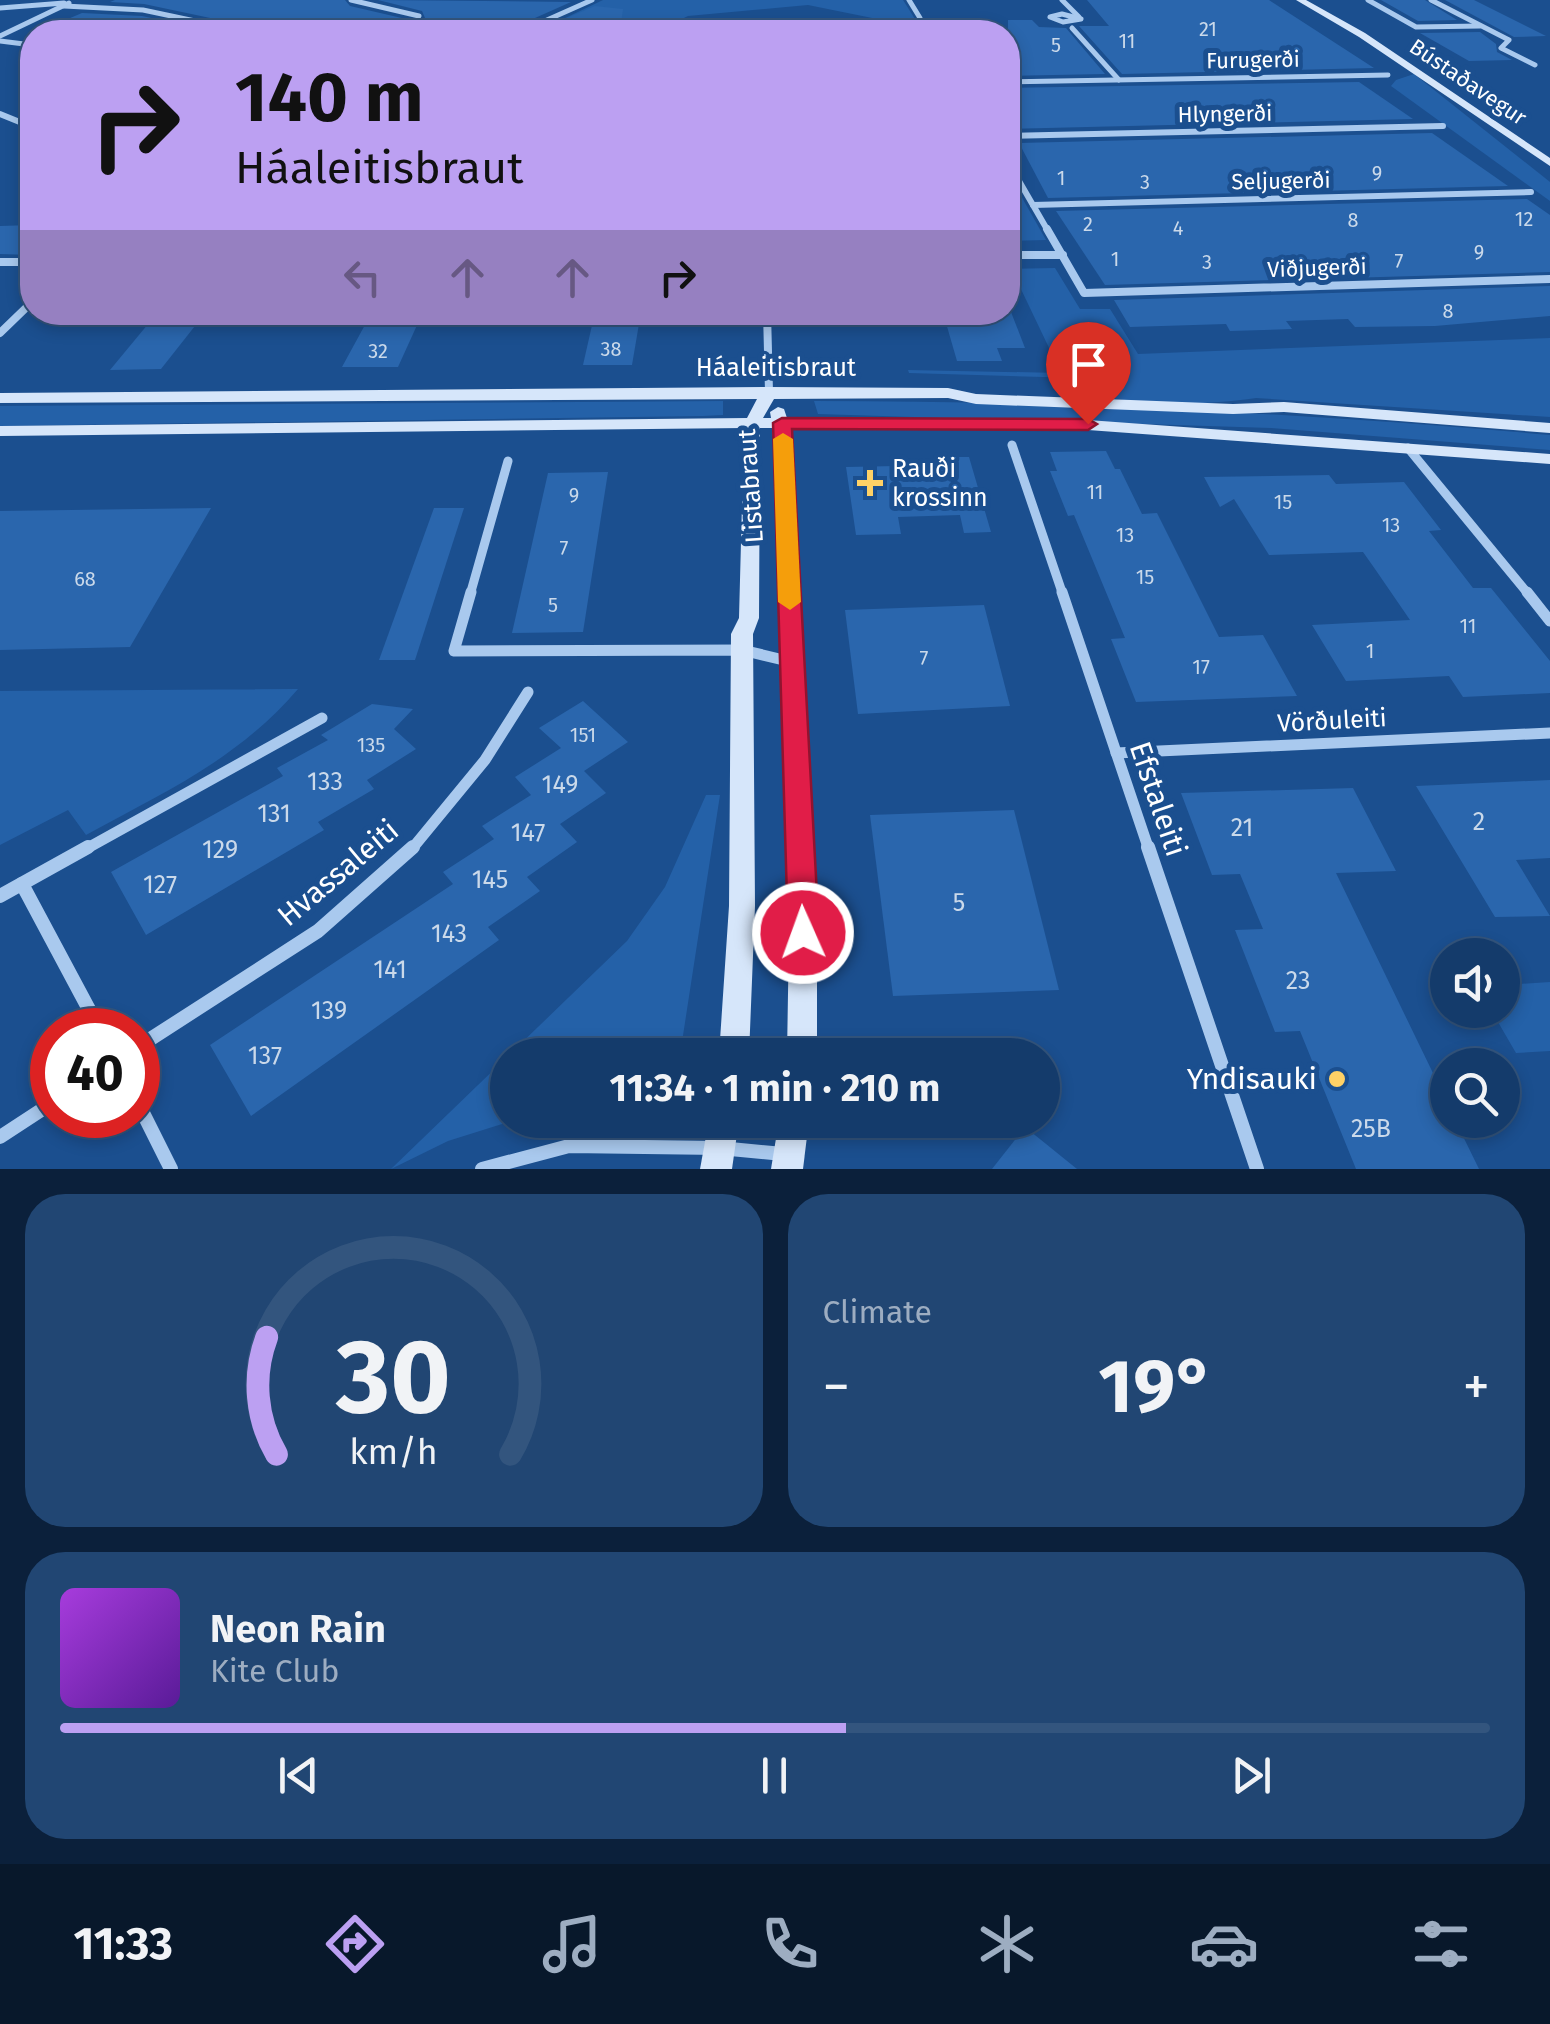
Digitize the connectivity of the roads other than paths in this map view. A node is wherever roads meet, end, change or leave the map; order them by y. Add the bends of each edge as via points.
1 (351, 0) edge
2 (592, 0) edge
3 (1062, 0) edge
4 (1300, 0) edge
5 (1316, 0) edge
6 (1368, 0) edge
7 (1431, 0) edge
8 (70, 3) edge
9 (0, 8) edge
10 (419, 16) dead end
11 (1080, 17) junction
12 (36, 20) edge
13 (190, 20) edge
14 (547, 20) edge
15 (1481, 26) junction
16 (1072, 28) dead end
17 (1362, 34) junction
18 (1534, 66) dead end
19 (1388, 75) dead end
20 (1119, 80) junction
21 (1020, 82) edge
22 (1443, 126) dead end
23 (1020, 136) edge
24 (1550, 163) edge
25 (1020, 184) edge
26 (1531, 192) dead end
27 (1032, 205) junction
28 (1062, 255) junction
29 (1020, 256) edge
30 (1550, 279) edge
31 (20, 314) edge
32 (767, 325) edge
33 (0, 333) edge
34 (769, 392) junction
35 (0, 398) edge
36 (782, 423) junction
37 (752, 424) junction
38 (1550, 428) edge
39 (0, 431) edge
40 (1012, 445) dead end
41 (1408, 448) junction
42 (1550, 460) edge
43 (508, 461) dead end
44 (1550, 621) edge
45 (742, 650) junction
46 (792, 662) junction
47 (528, 692) dead end
48 (322, 718) dead end
49 (1550, 732) edge
50 (1116, 752) junction
51 (22, 884) junction
52 (0, 896) edge
53 (88, 1008) edge
54 (160, 1033) edge
55 (735, 1038) edge
56 (802, 1038) edge
57 (30, 1117) edge
58 (0, 1137) edge
59 (156, 1138) edge
60 (720, 1146) edge
61 (789, 1162) edge
62 (171, 1169) edge
63 (482, 1169) edge
64 (1257, 1169) edge

1 - 10 street
2 - 14 street
3 - 11 street
4 - 17 main road, Bústaðavegur
5 - 17 main road, Bústaðavegur
6 - 15 street via 1416,27
7 - 15 street
8 - 9 street
8 - 12 street
8 - 13 street
11 - 11 street via 1062,14 1050,18 1078,22
15 - 18 street via 1509,40 1501,48
16 - 20 street
17 - 24 main road, Bústaðavegur
19 - 20 street, Furugerði
20 - 21 street, Furugerði
22 - 23 street, Hlyngerði
25 - 27 street
26 - 27 street, Seljugerði
27 - 28 street
28 - 29 street
28 - 30 street, Viðjugerði via 1084,293
31 - 33 street
32 - 34 street
34 - 35 main road, Háaleitisbraut
34 - 36 main road, Listabraut
34 - 37 main road, Listabraut
34 - 38 main road, Háaleitisbraut via 1284,408
36 - 37 main road
36 - 41 main road via 1132,426
36 - 46 main road, Listabraut
37 - 39 main road
37 - 45 main road, Listabraut via 749,618
40 - 50 street, Efstaleiti
41 - 42 main road
41 - 44 street
43 - 45 street via 454,651
45 - 46 street
45 - 55 main road, Listabraut
46 - 56 main road, Listabraut
47 - 54 street, Hvassaleiti via 464,792 410,851 316,932
48 - 51 street
49 - 50 street, Vörðuleiti
50 - 64 street, Efstaleiti
51 - 52 street
51 - 53 street
57 - 58 street
59 - 62 street
60 - 61 street
60 - 63 street via 569,1146

